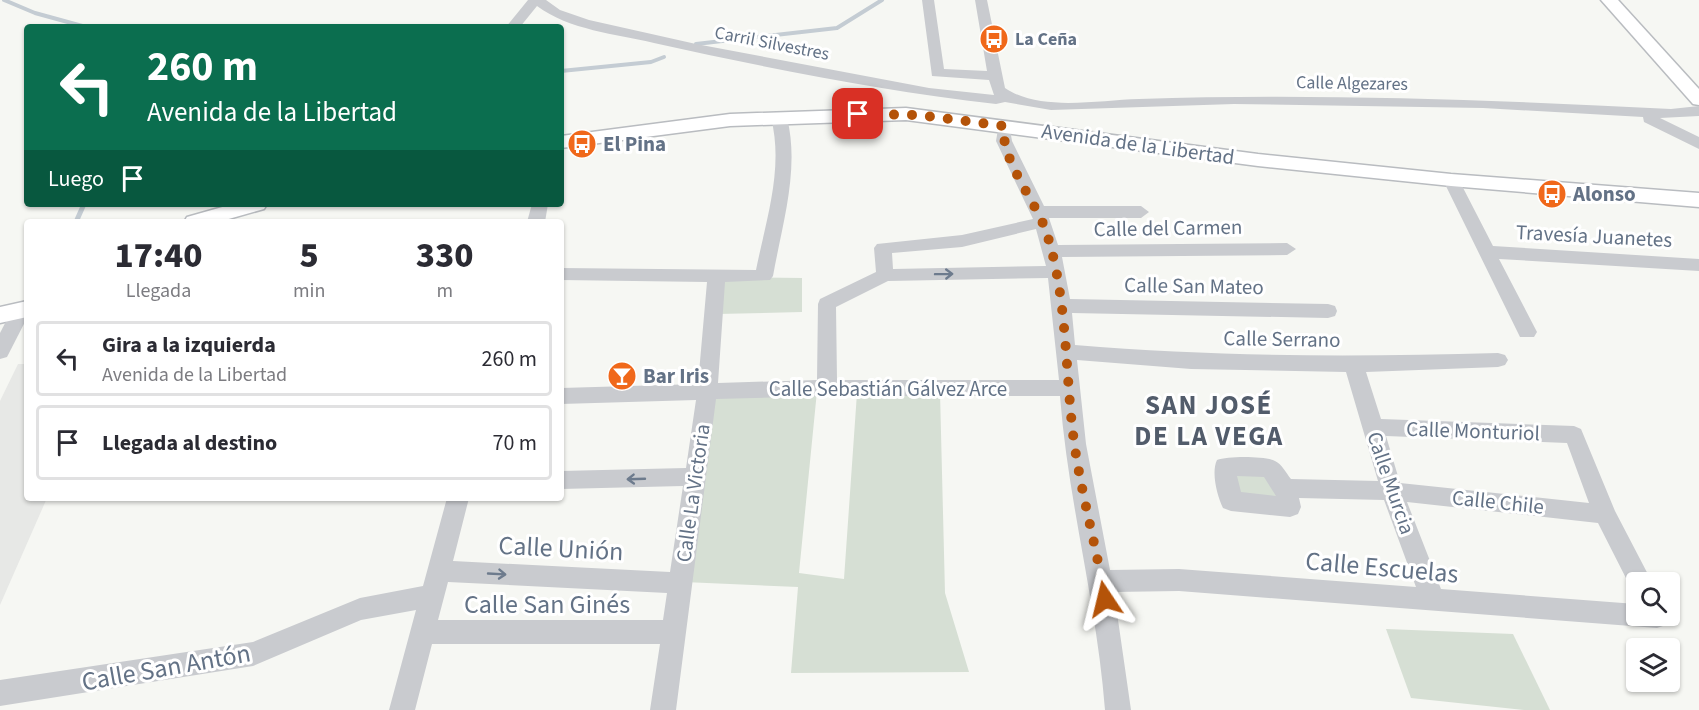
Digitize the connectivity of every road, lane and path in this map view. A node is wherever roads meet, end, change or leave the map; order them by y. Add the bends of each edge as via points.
1 (537, 0) edge
2 (928, 0) edge
3 (981, 0) edge
4 (1609, 0) edge
5 (1626, 0) edge
6 (515, 24) edge
7 (995, 76) junction
8 (1699, 81) edge
9 (1006, 96) junction
10 (1699, 100) edge
11 (1699, 111) edge
12 (1614, 112) junction
13 (779, 118) junction
14 (1004, 126) junction
15 (564, 142) edge
16 (1699, 144) edge
17 (1451, 180) junction
18 (1693, 197) edge
19 (246, 207) edge
20 (1141, 212) dead end
21 (1040, 217) junction
22 (204, 219) edge
23 (1287, 249) dead end
24 (1050, 251) junction
25 (1486, 252) junction
26 (1699, 265) edge
27 (1054, 272) junction
28 (564, 274) edge
29 (717, 275) junction
30 (885, 275) junction
31 (1060, 306) junction
32 (1328, 310) dead end
33 (16, 312) edge
34 (1527, 332) dead end
35 (0, 352) edge
36 (1066, 352) junction
37 (1498, 360) dead end
38 (1354, 365) junction
39 (827, 388) junction
40 (1069, 388) junction
41 (707, 391) junction
42 (564, 396) edge
43 (1372, 427) junction
44 (694, 477) junction
45 (564, 480) edge
46 (1285, 488) dead end
47 (1392, 491) junction
48 (457, 501) edge
49 (1605, 514) junction
50 (438, 571) junction
51 (1635, 572) edge
52 (1102, 581) junction
53 (681, 583) junction
54 (431, 596) junction
55 (1432, 600) junction
56 (1626, 614) edge
57 (421, 632) junction
58 (674, 632) junction
59 (0, 693) edge
60 (402, 710) edge
61 (663, 710) edge
62 (1118, 710) edge

1 - 6 street
1 - 9 street, Carril Silvestres via 555,13 585,23 696,48 929,92 996,100
2 - 7 street via 936,73
3 - 7 street
4 - 10 main road
5 - 8 main road
7 - 9 street via 998,90
9 - 12 street, Calle Algezares via 1051,106 1226,100 1483,104
11 - 12 street, Calle Algezares
12 - 16 street via 1660,122
13 - 14 main road, Avenida de la Libertad via 906,114
13 - 15 main road, Avenida de la Libertad
13 - 29 street via 785,141 783,175 764,276
14 - 17 main road, Avenida de la Libertad via 1195,153
14 - 21 street via 1009,152
17 - 18 main road, Avenida de la Libertad
17 - 25 street
19 - 22 main road
20 - 21 street
21 - 24 street
21 - 30 street via 962,241 883,248
23 - 24 street, Calle del Carmen
24 - 27 street
25 - 26 street, Travesía Juanetes
25 - 34 street
30 -> 27 street
27 - 31 street
28 - 29 street
29 - 41 street, Calle La Victoria
30 - 39 street via 826,304
31 - 32 street, Calle San Mateo
31 - 36 street
33 - 35 street
36 - 38 street, Calle Serrano via 1191,362
36 - 40 street
37 - 38 street, Calle Serrano
38 - 43 street, Calle Murcia
39 - 40 street, Calle Sebastián Gálvez Arce
39 - 41 street, Calle Sebastián Gálvez Arce
40 - 52 street via 1077,462
41 - 42 street, Calle Sebastián Gálvez Arce
41 - 44 street, Calle La Victoria
43 - 47 street, Calle Murcia
43 - 49 street, Calle Monturiol via 1574,435
44 -> 45 street
44 - 53 street, Calle La Victoria
46 - 47 street, Calle Chile
47 - 49 street, Calle Chile
47 - 55 street, Calle Murcia
48 - 50 street
49 - 51 street
50 -> 53 street, Calle Unión
50 - 54 street
52 - 55 street, Calle Escuelas via 1179,580
52 - 62 street
53 - 58 street, Calle La Victoria
54 - 57 street
54 - 59 street, Calle San Antón via 360,609 253,654
55 - 56 street, Calle Escuelas
57 - 58 street, Calle San Ginés
57 - 60 street
58 - 61 street, Calle La Victoria

